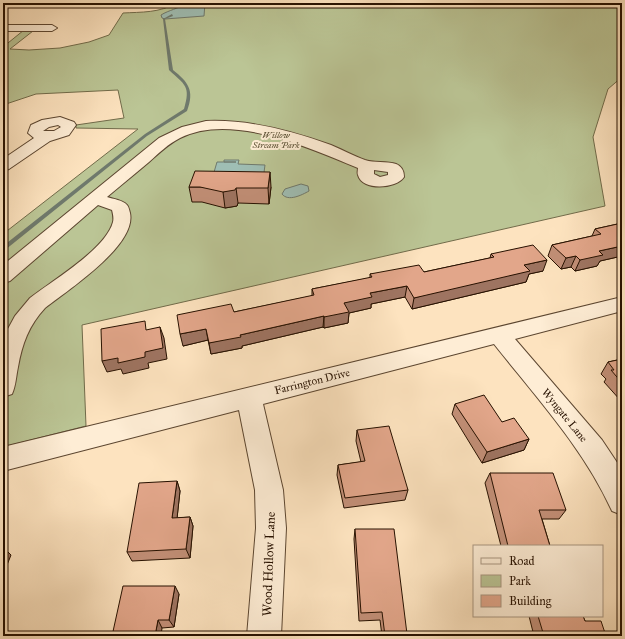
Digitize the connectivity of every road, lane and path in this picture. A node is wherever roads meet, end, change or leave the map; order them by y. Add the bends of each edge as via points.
1 (3, 28) edge
2 (52, 28) dead end
3 (47, 136) dead end
4 (3, 166) edge
5 (366, 166) dead end
6 (94, 199) junction
7 (3, 276) edge
8 (622, 304) edge
9 (499, 334) junction
10 (3, 387) edge
11 (249, 397) junction
12 (3, 459) edge
13 (622, 501) edge
14 (264, 636) edge

1 - 2 street
3 - 4 street
5 - 6 street via 320,146 276,133 210,125 177,133 164,141
6 - 7 street
6 - 10 street via 120,207 124,214 123,225 97,257 28,312 6,361
8 - 9 street, Farrington Drive
9 - 11 street, Farrington Drive
9 - 13 street, Wyngate Lane via 592,448 614,482
11 - 12 street, Farrington Drive
11 - 14 street, Wood Hollow Lane via 269,490 271,528

